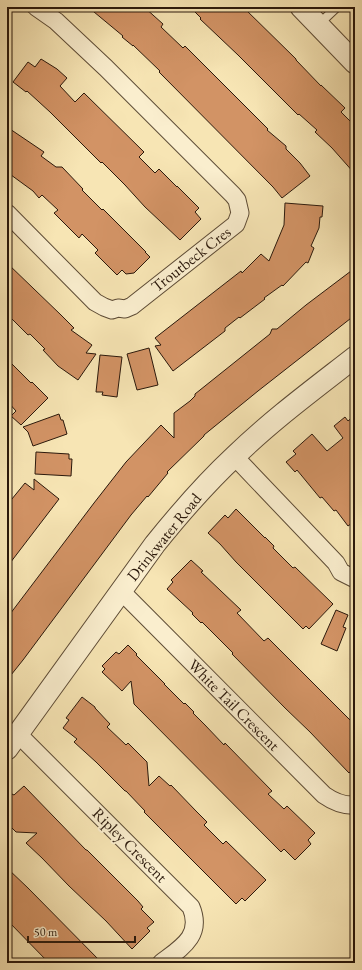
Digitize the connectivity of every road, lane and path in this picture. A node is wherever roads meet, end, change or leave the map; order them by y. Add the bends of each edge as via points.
1 (36, 7) edge
2 (301, 7) edge
3 (338, 7) edge
4 (318, 24) junction
5 (355, 63) edge
6 (7, 213) edge
7 (355, 357) edge
8 (234, 456) junction
9 (355, 578) edge
10 (121, 591) junction
11 (12, 741) edge
12 (355, 805) edge
13 (161, 963) edge

1 - 6 street, Troutbeck Cres via 56,21 106,68 233,195 240,213 236,224 132,306 112,310 96,302
2 - 4 street
3 - 4 lane
4 - 5 street
7 - 8 street, Drinkwater Road
8 - 9 street via 336,563 341,572
8 - 10 street, Drinkwater Road via 177,516
10 - 11 street, Drinkwater Road
10 - 12 street, White Tail Crescent via 324,795 337,803
11 - 13 street, Ripley Crescent via 191,907 195,921 191,937 185,945

